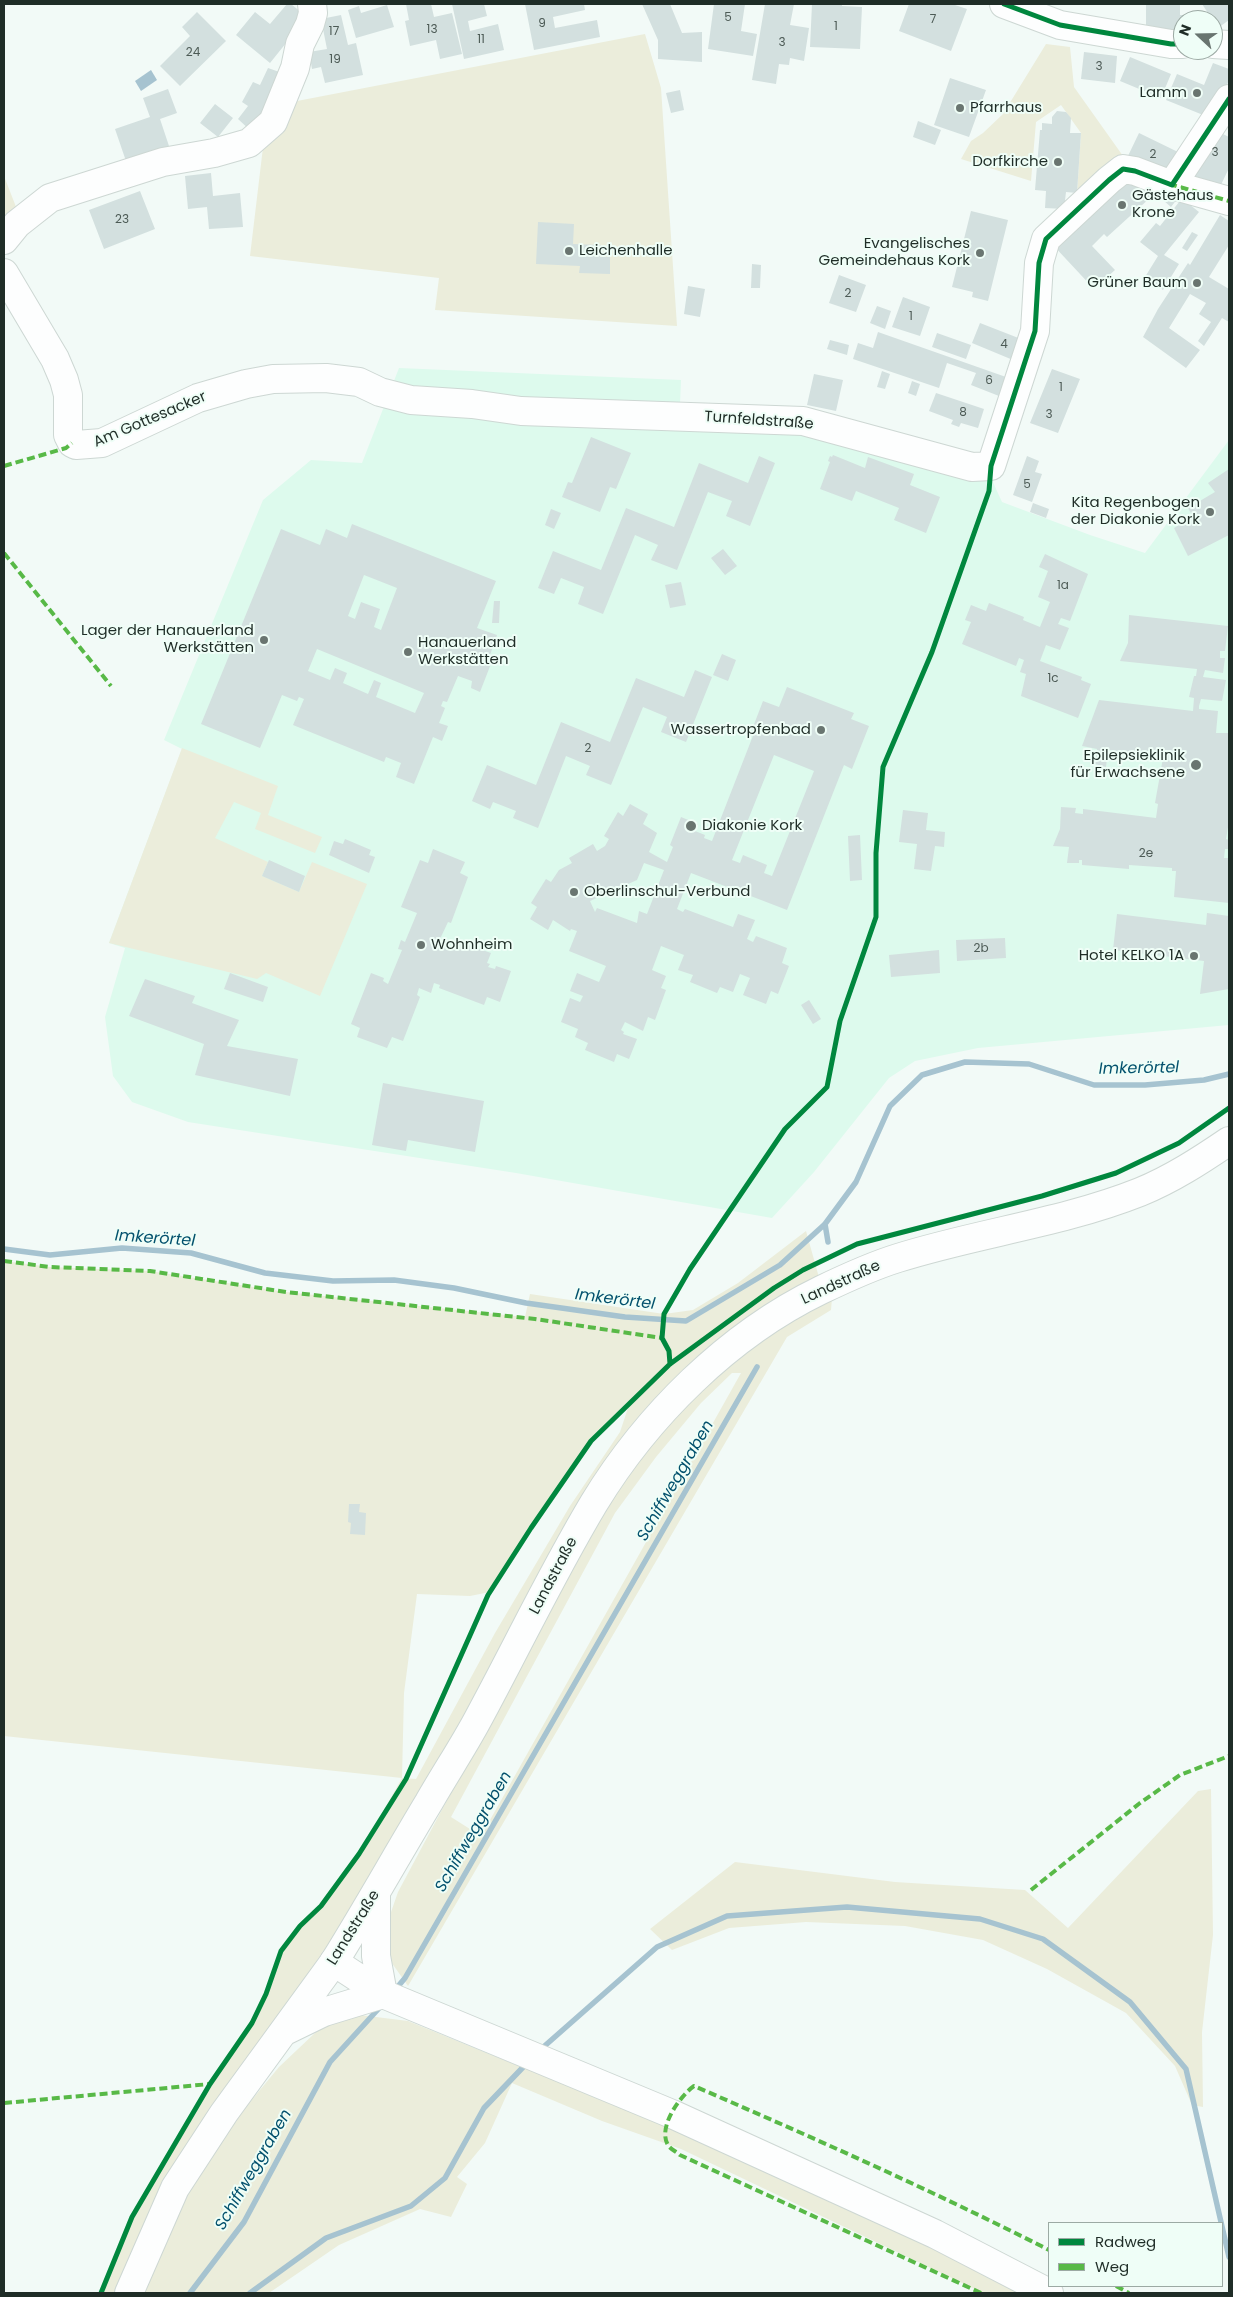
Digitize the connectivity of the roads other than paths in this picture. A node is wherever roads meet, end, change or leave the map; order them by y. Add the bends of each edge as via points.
1 (312, 4) edge
2 (1004, 4) edge
3 (1173, 44) edge
4 (1229, 100) edge
5 (1172, 185) junction
6 (1229, 201) edge
7 (4, 240) edge
8 (4, 273) edge
9 (410, 400) joint
10 (1229, 1141) edge
11 (376, 1895) junction
12 (334, 1962) junction
13 (382, 1994) junction
14 (283, 2032) junction
15 (129, 2293) edge
16 (1049, 2293) edge

1 - 7 main road via 310,24 273,122 249,143 163,162 50,198 17,224
2 - 3 main road via 1060,25
4 - 5 main road
5 - 6 main road
5 - 9 main road, Turnfeldstraße via 1123,169 1046,239 1039,264 1035,331 991,466 972,467 803,421 521,411
8 - 9 main road, Am Gottesacker via 64,380 68,395 68,435 76,446 102,443 198,398 273,379 326,378 359,382
10 - 11 main road, Landstraße via 1161,1183 1137,1193 899,1258 861,1272 780,1312 722,1355 653,1424 594,1503 476,1723
11 - 12 main road, Landstraße
11 - 13 main road via 376,1956
12 - 13 main road
12 - 14 main road, Landstraße
13 - 14 main road via 324,2012
13 - 16 main road via 672,2114 935,2234
14 - 15 main road, Landstraße via 224,2112 175,2188

